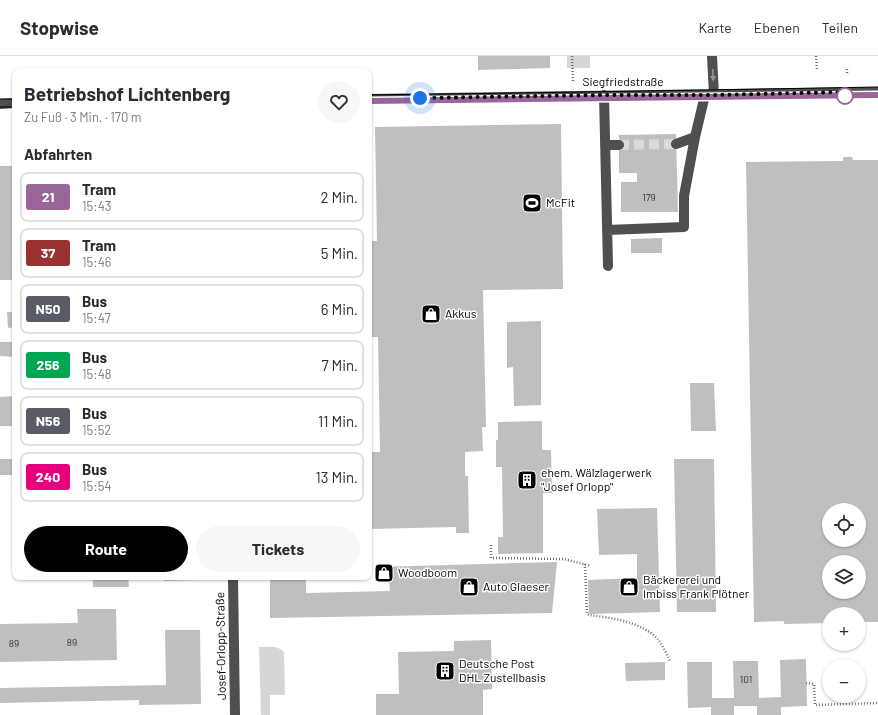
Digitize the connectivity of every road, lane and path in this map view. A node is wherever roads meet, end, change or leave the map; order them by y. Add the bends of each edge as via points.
1 (572, 56) edge
2 (712, 56) edge
3 (816, 56) edge
4 (817, 69) dead end
5 (847, 69) dead end
6 (848, 75) dead end
7 (878, 92) edge
8 (604, 95) junction
9 (709, 95) junction
10 (573, 96) junction
11 (372, 99) edge
12 (0, 104) edge
13 (12, 104) edge
14 (695, 137) junction
15 (676, 144) tunnel mouth
16 (605, 145) junction
17 (619, 145) tunnel mouth
18 (607, 230) junction
19 (608, 266) dead end
20 (491, 545) dead end
21 (585, 564) junction
22 (591, 566) dead end
23 (233, 580) edge
24 (670, 661) dead end
25 (806, 683) dead end
26 (878, 703) edge
27 (235, 715) edge

1 - 10 path
2 -> 9 street
3 - 4 path
5 - 6 path
7 - 9 street, Siegfriedstraße
8 - 9 street, Siegfriedstraße
8 - 10 street, Siegfriedstraße
8 - 16 street
9 - 14 street
10 - 11 street, Siegfriedstraße
12 - 13 street
14 - 15 street
14 - 18 street via 684,196 684,227
16 - 17 street
16 - 18 street
18 - 19 street
20 - 21 path via 491,558 564,559
21 - 22 path
21 - 24 path via 587,614 616,618 652,633
23 - 27 street, Josef-Orlopp-Straße
25 - 26 path via 814,684 815,705

